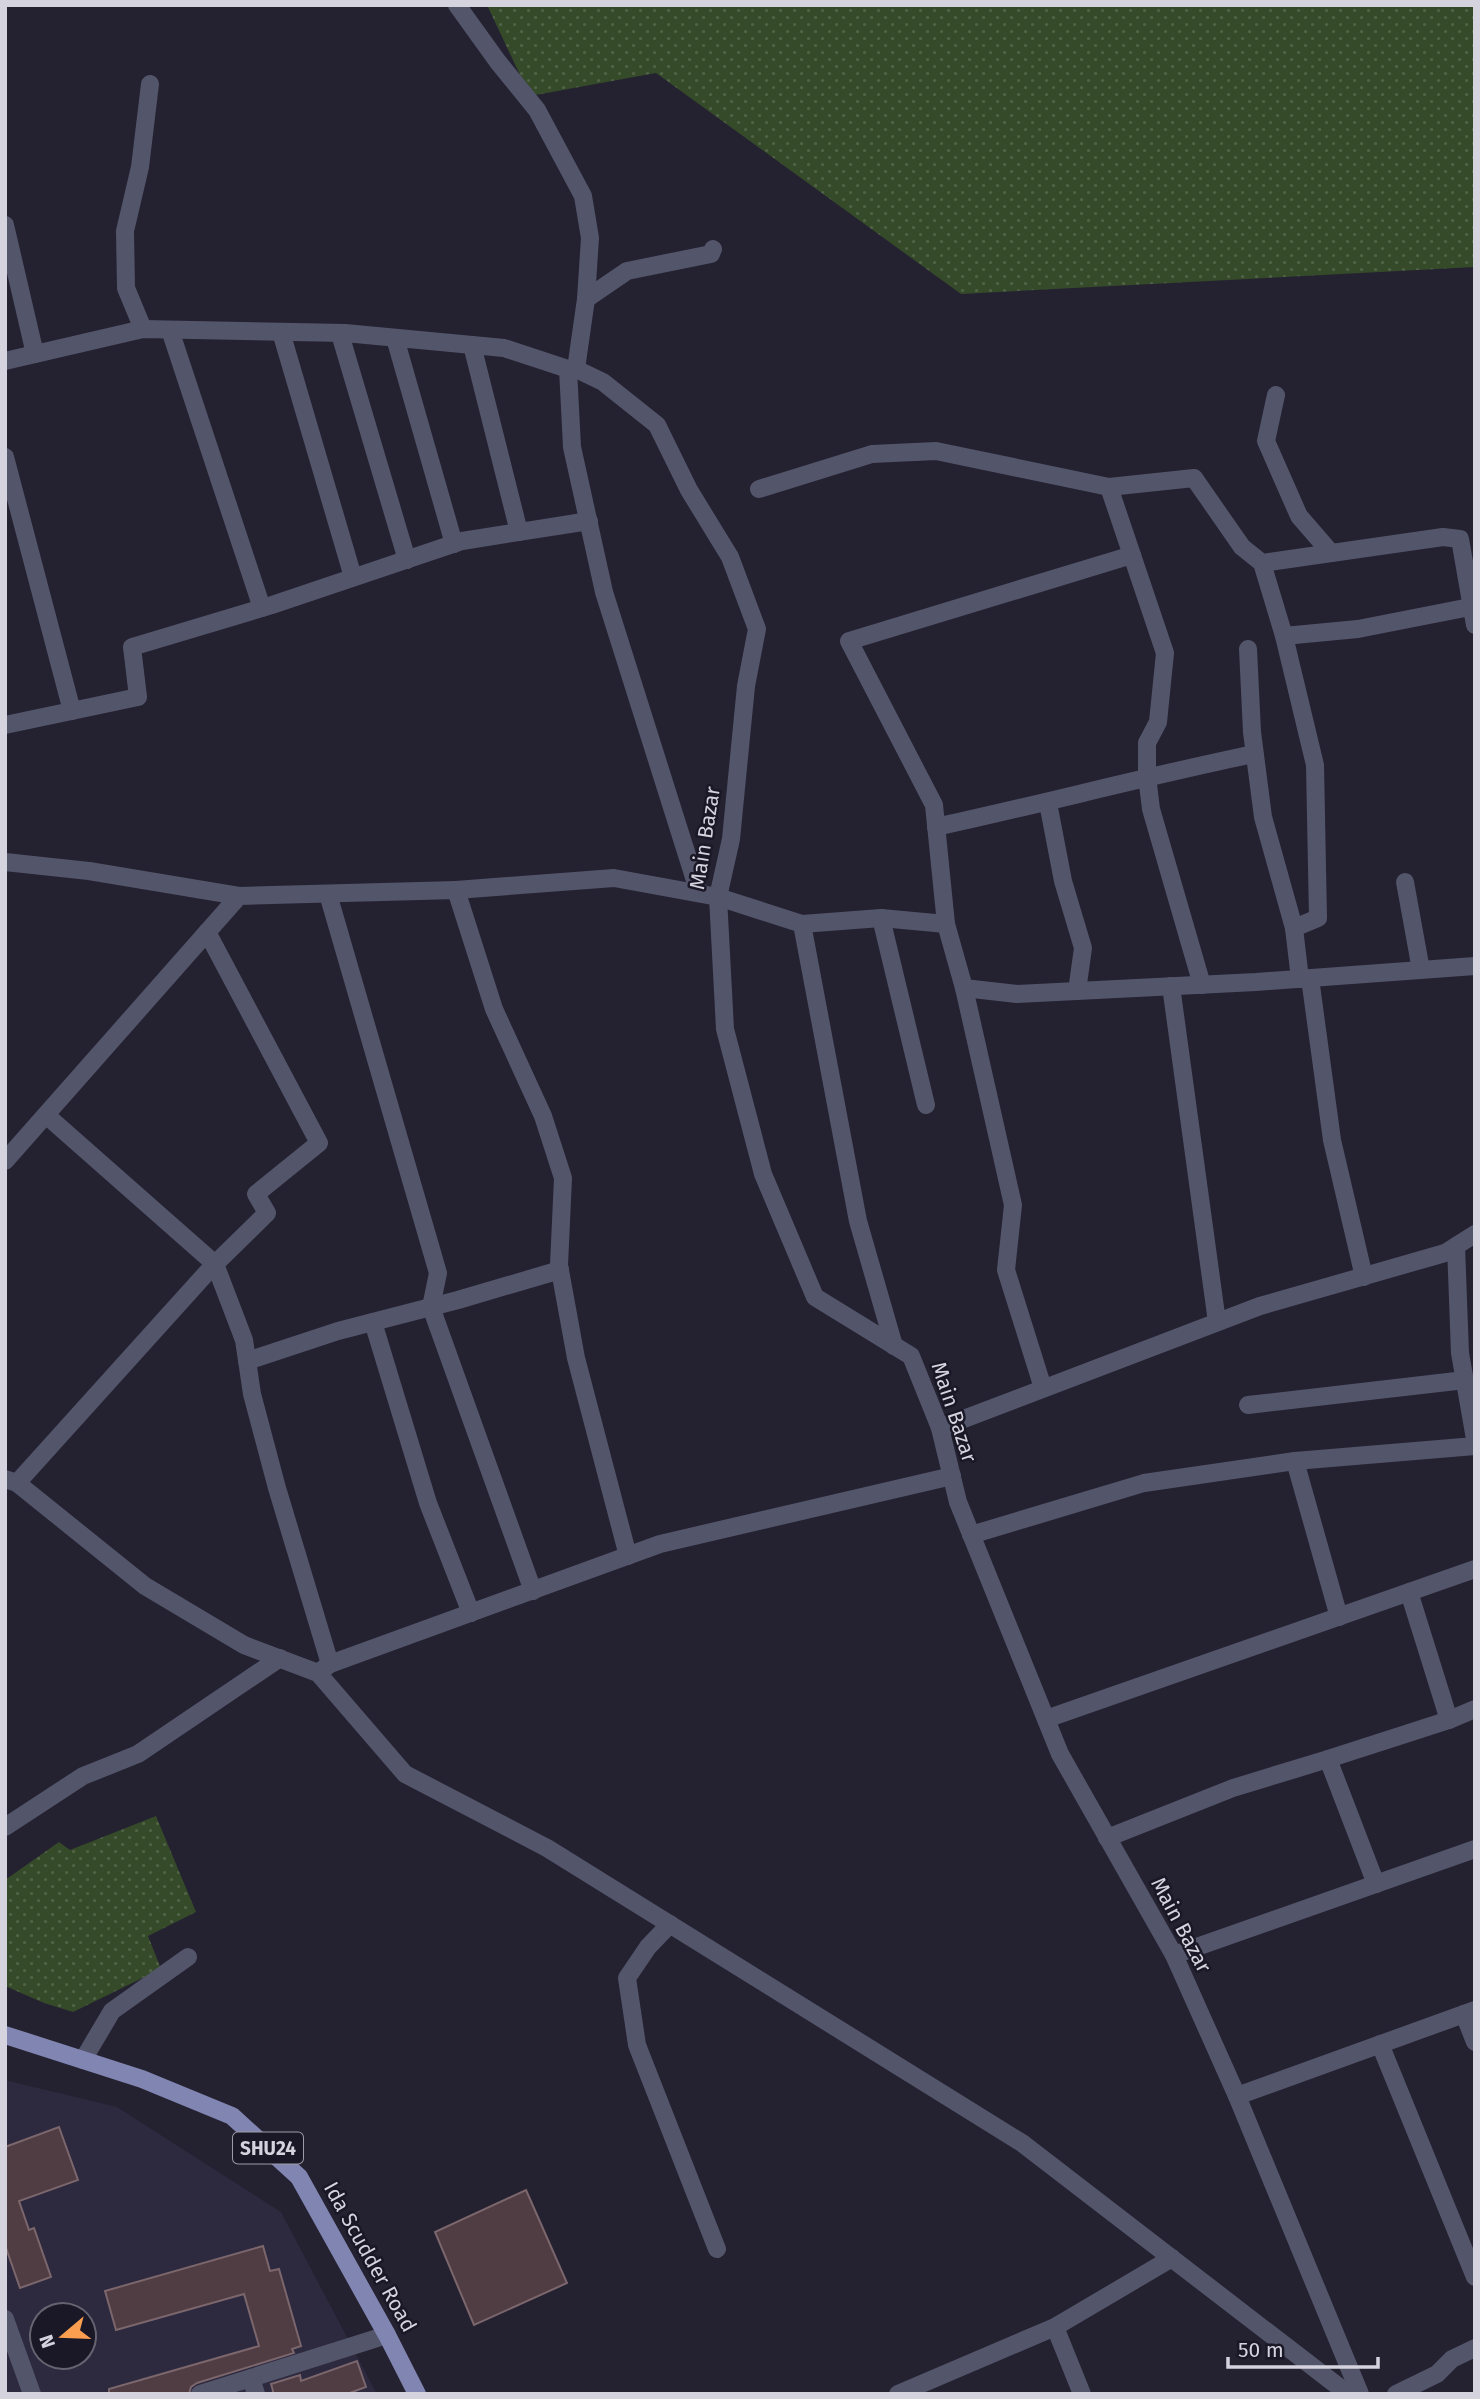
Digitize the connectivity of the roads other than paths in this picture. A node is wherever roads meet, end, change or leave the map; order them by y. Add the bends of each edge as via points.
1 (457, 5) edge
2 (150, 83) dead end
3 (5, 225) edge
4 (713, 249) dead end
5 (586, 299) junction
6 (143, 329) junction
7 (170, 330) junction
8 (281, 332) junction
9 (340, 334) junction
10 (395, 338) junction
11 (472, 345) junction
12 (35, 354) junction
13 (5, 361) edge
14 (572, 369) junction
15 (1276, 395) dead end
16 (5, 457) edge
17 (1108, 487) junction
18 (759, 489) dead end
19 (589, 521) junction
20 (519, 532) junction
21 (454, 544) junction
22 (1331, 553) junction
23 (1132, 555) junction
24 (407, 560) junction
25 (1262, 563) junction
26 (354, 578) junction
27 (261, 608) junction
28 (1473, 616) edge
29 (1284, 636) junction
30 (1248, 649) dead end
31 (72, 711) junction
32 (5, 725) edge
33 (1255, 756) junction
34 (1147, 776) junction
35 (1048, 803) junction
36 (936, 827) junction
37 (5, 862) edge
38 (1405, 882) dead end
39 (456, 890) junction
40 (698, 893) junction
41 (328, 894) junction
42 (239, 896) junction
43 (718, 897) junction
44 (881, 918) junction
45 (802, 924) junction
46 (946, 924) junction
47 (1294, 928) junction
48 (207, 932) junction
49 (1475, 966) edge
50 (1420, 970) junction
51 (1305, 978) junction
52 (1202, 985) junction
53 (1171, 986) junction
54 (964, 988) junction
55 (1077, 991) junction
56 (926, 1105) dead end
57 (46, 1115) junction
58 (5, 1161) edge
59 (1475, 1234) edge
60 (1456, 1246) junction
61 (215, 1264) junction
62 (560, 1270) junction
63 (1364, 1277) junction
64 (431, 1307) junction
65 (373, 1322) junction
66 (1217, 1322) junction
67 (894, 1346) junction
68 (247, 1361) junction
69 (1465, 1380) junction
70 (1043, 1388) junction
71 (1248, 1405) dead end
72 (940, 1428) junction
73 (1475, 1439) edge
74 (1475, 1446) edge
75 (1295, 1461) junction
76 (952, 1476) junction
77 (11, 1481) edge
78 (971, 1535) junction
79 (628, 1556) junction
80 (1475, 1569) edge
81 (533, 1591) junction
82 (1409, 1592) junction
83 (471, 1613) junction
84 (1339, 1616) junction
85 (280, 1658) junction
86 (324, 1668) junction
87 (1475, 1709) edge
88 (1046, 1719) junction
89 (1449, 1720) junction
90 (1328, 1759) junction
91 (5, 1827) edge
92 (1107, 1838) junction
93 (1475, 1849) edge
94 (1376, 1884) junction
95 (670, 1924) junction
96 (1174, 1955) junction
97 (188, 1957) dead end
98 (1469, 2012) edge
99 (5, 2035) edge
100 (1475, 2042) edge
101 (1380, 2044) junction
102 (83, 2060) junction
103 (1237, 2096) junction
104 (717, 2249) dead end
105 (1172, 2259) junction
106 (1475, 2277) edge
107 (5, 2319) edge
108 (1055, 2327) junction
109 (387, 2335) junction
110 (1475, 2348) edge
111 (253, 2386) edge
112 (900, 2393) edge
113 (32, 2394) edge
114 (200, 2394) edge
115 (417, 2394) edge
116 (1082, 2394) edge
117 (1348, 2394) edge
118 (1360, 2394) edge
119 (1396, 2394) edge

1 - 5 street via 537,110 583,196 590,238
2 - 6 street via 140,167 125,231 126,288
3 - 12 street
4 - 5 street via 711,254 627,271
5 - 14 street
6 - 7 street, Main Bazar
6 - 12 street, Main Bazar
7 - 8 street, Main Bazar
7 - 27 street
8 - 9 street, Main Bazar
8 - 26 street
9 - 10 street, Main Bazar
9 - 24 street
10 - 11 street, Main Bazar
10 - 21 street
11 - 14 street, Main Bazar via 504,348
11 - 20 street
12 - 13 street, Main Bazar
14 - 19 street via 572,447
14 - 43 street, Main Bazar via 603,382 657,425 689,490 730,556 757,629 746,686 731,839
15 - 22 street via 1266,441 1299,516
16 - 31 street
17 - 18 street via 936,451 872,454
17 - 23 street
17 - 25 street via 1194,478 1241,547
19 - 20 street
19 - 40 street via 604,592
20 - 21 street
21 - 24 street
22 - 25 street
22 - 28 street via 1443,537 1460,539
23 - 34 street via 1165,653 1158,722 1147,743
23 - 36 street via 849,641 934,805
24 - 26 street
25 - 29 street
26 - 27 street
27 - 31 street via 132,647 138,697
28 - 29 street
29 - 47 street via 1315,765 1318,918
30 - 33 street
31 - 32 street
33 - 34 street
33 - 47 street via 1263,817
34 - 35 street
34 - 52 street via 1151,809
35 - 36 street
35 - 55 street via 1063,881 1083,948
36 - 46 street
37 - 42 street
38 - 50 street
39 - 40 street via 614,878
39 - 41 street
39 - 62 street via 494,1009 543,1116 563,1178
40 - 43 street
41 - 42 street
41 - 64 street via 438,1272
42 - 48 street
43 - 45 street
43 - 67 street, Main Bazar via 725,1029 763,1174 815,1297
44 - 45 street
44 - 46 street
44 - 56 street
45 - 67 street via 858,1221
46 - 54 street
47 - 51 street
48 - 57 street
48 - 61 street via 320,1143 256,1194 267,1213
49 - 50 street
50 - 51 street
51 - 52 street
51 - 63 street via 1332,1140
52 - 53 street
53 - 55 street
53 - 66 street
54 - 55 street via 1017,995
54 - 70 street via 1013,1205 1006,1270
57 - 58 street
57 - 61 street
59 - 60 street
60 - 63 street
60 - 69 street
61 - 68 street via 244,1340
61 - 77 street
62 - 64 street
62 - 79 street via 576,1358
63 - 66 street
64 - 65 street
64 - 81 street
65 - 68 street
65 - 83 street via 428,1503
66 - 70 street
67 - 72 street, Main Bazar via 911,1356
68 - 86 street via 251,1394
69 - 71 street
69 - 73 street
70 - 72 street
72 - 76 street, Main Bazar
74 - 75 street
75 - 78 street via 1144,1483
75 - 84 street
76 - 78 street, Main Bazar
76 - 79 street via 660,1544
77 - 85 street via 145,1586 244,1645
78 - 88 street, Main Bazar
79 - 81 street
80 - 82 street
81 - 83 street
82 - 84 street
82 - 89 street
83 - 86 street
84 - 88 street
85 - 86 street
85 - 91 street via 138,1754 83,1776
86 - 95 street via 405,1774 547,1848
87 - 89 street
88 - 92 street, Main Bazar via 1060,1754
89 - 90 street
90 - 92 street via 1234,1788
90 - 94 street
92 - 96 street, Main Bazar
93 - 94 street
94 - 96 street
95 - 104 street via 627,1978 637,2045
95 - 105 street via 1022,2143
96 - 103 street, Main Bazar
97 - 102 street via 112,2011
98 - 100 street
98 - 101 street
99 - 102 main road, Ida Scudder Road / SHU24
101 - 103 street
101 - 106 street
102 - 109 main road, Ida Scudder Road / SHU24 via 142,2078 232,2116 299,2177
103 - 118 street, Main Bazar
105 - 108 street
105 - 117 street
107 - 113 street
108 - 112 street
108 - 116 street
109 - 111 street
109 - 115 main road, Ida Scudder Road / SHU24
110 - 119 street
111 - 114 street

